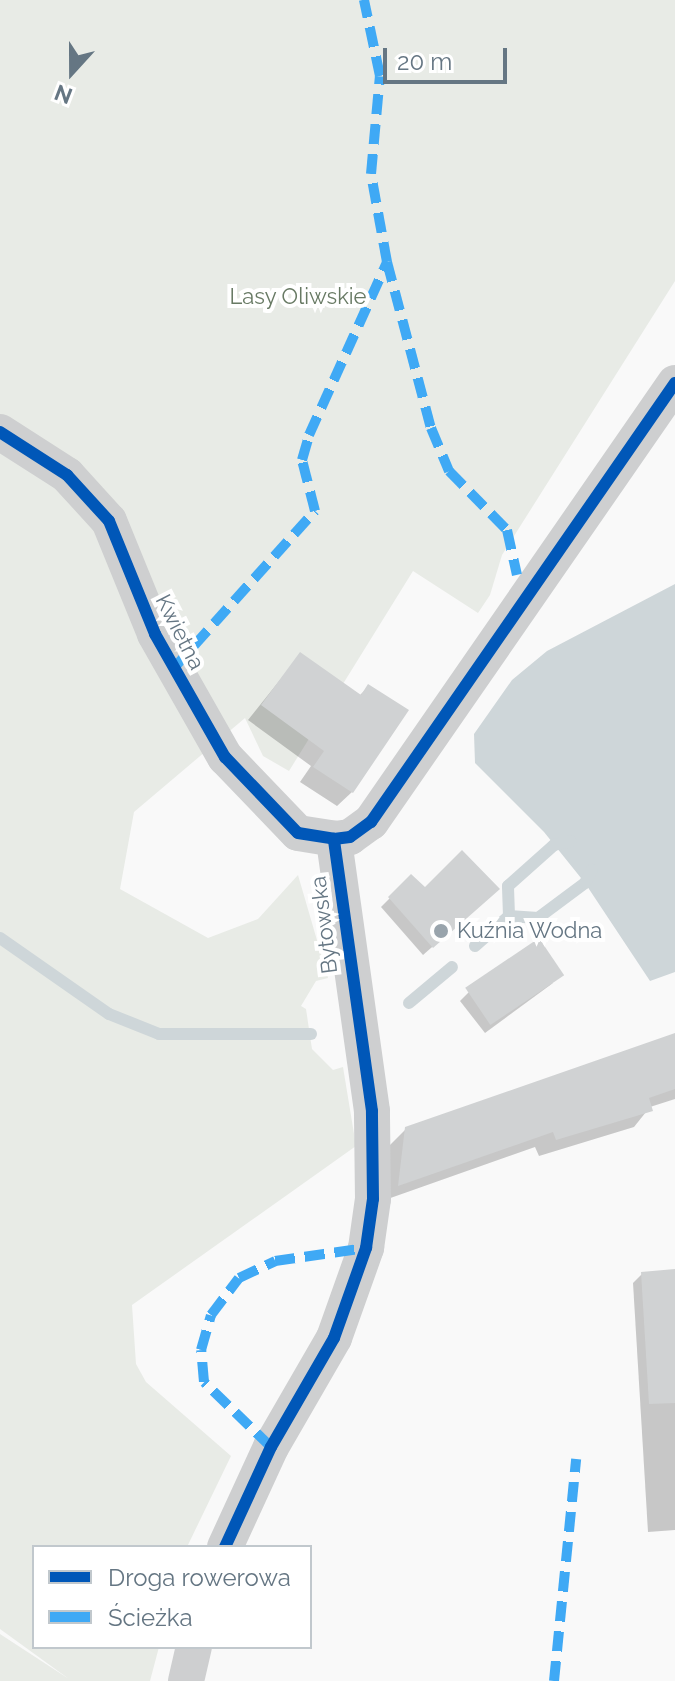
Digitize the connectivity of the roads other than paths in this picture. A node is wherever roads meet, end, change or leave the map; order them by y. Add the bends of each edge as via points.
1 (675, 383) edge
2 (0, 432) edge
3 (334, 839) junction
4 (226, 1545) edge
5 (194, 1649) edge
6 (186, 1681) edge

1 - 3 street via 371,822 350,837
2 - 3 street, Kwietna via 67,475 109,521 155,634 225,757 298,833
3 - 4 street, Bytowska via 372,1111 373,1199 354,1292
5 - 6 street

